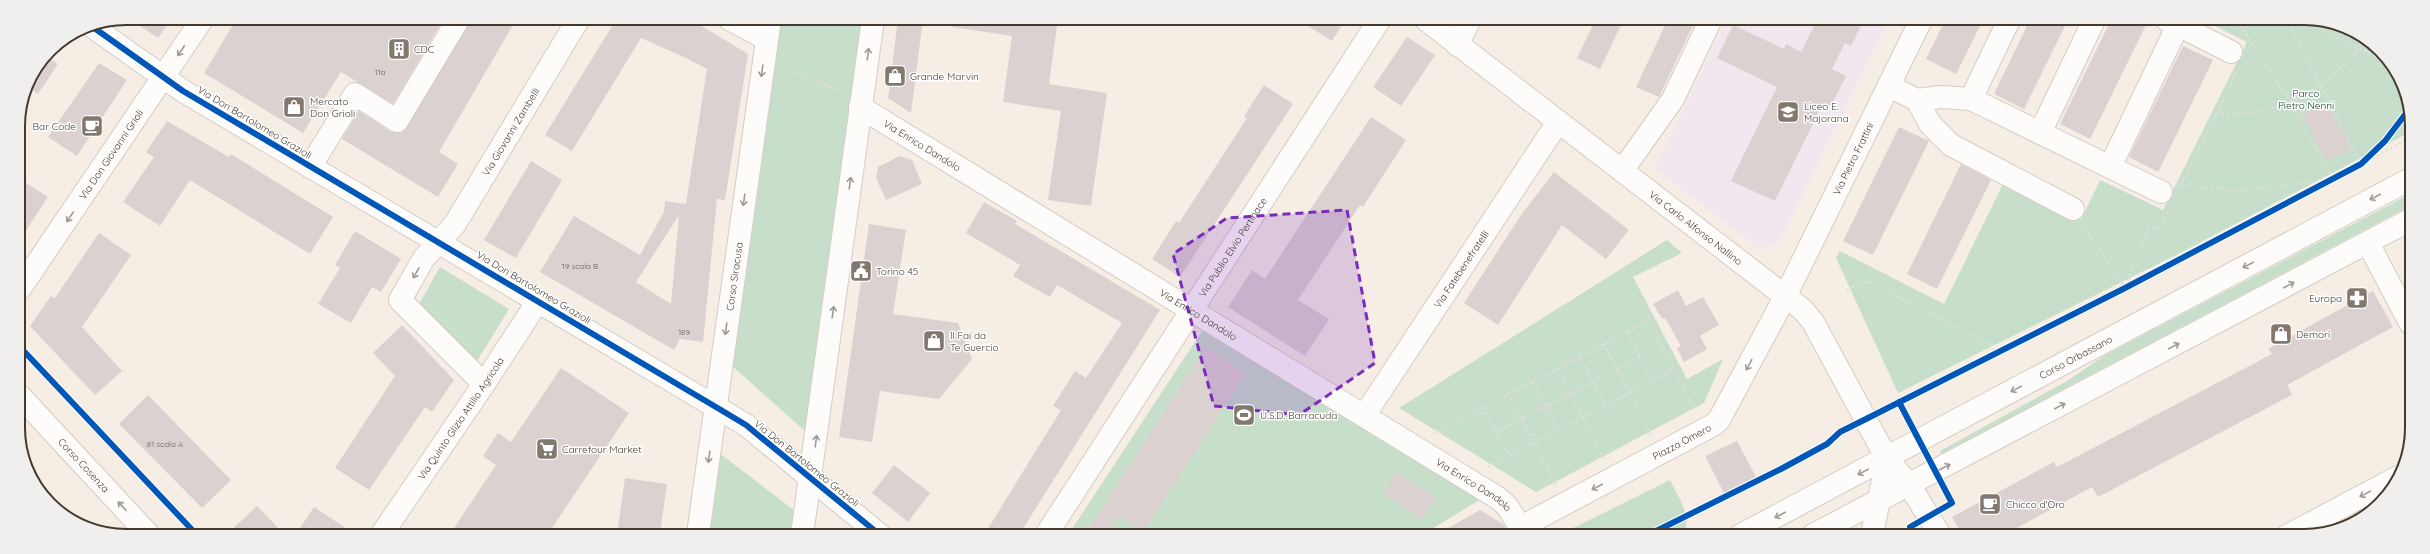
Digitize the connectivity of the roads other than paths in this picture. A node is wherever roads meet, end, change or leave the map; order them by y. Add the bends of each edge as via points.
1 (197, 25) edge
2 (455, 25) edge
3 (575, 25) edge
4 (752, 25) edge
5 (872, 25) edge
6 (1376, 25) edge
7 (1432, 25) edge
8 (1467, 25) edge
9 (1709, 25) edge
10 (1919, 25) edge
11 (2006, 25) edge
12 (2092, 25) edge
13 (2172, 25) edge
14 (2177, 25) edge
15 (96, 29) edge
16 (768, 29) edge
17 (1457, 45) junction
18 (2231, 52) dead end
19 (164, 77) junction
20 (1889, 86) junction
21 (1971, 98) junction
22 (1917, 100) junction
23 (861, 101) junction
24 (1558, 122) junction
25 (2040, 133) junction
26 (310, 167) junction
27 (2110, 167) junction
28 (1622, 171) junction
29 (2405, 182) edge
30 (2171, 188) road end
31 (2073, 209) dead end
32 (2405, 223) edge
33 (440, 243) junction
34 (2368, 243) junction
35 (25, 281) edge
36 (1785, 297) junction
37 (538, 301) junction
38 (1191, 310) junction
39 (2405, 313) edge
40 (484, 384) junction
41 (25, 401) edge
42 (716, 406) junction
43 (1364, 416) junction
44 (1887, 459) junction
45 (810, 478) junction
46 (2389, 482) edge
47 (1840, 484) junction
48 (1910, 486) junction
49 (1878, 502) junction
50 (143, 529) edge
51 (385, 529) edge
52 (699, 529) edge
53 (803, 529) edge
54 (873, 529) edge
55 (1050, 529) edge
56 (1522, 529) edge
57 (1527, 529) edge
58 (1753, 529) edge
59 (1831, 529) edge
60 (1833, 529) edge
61 (1873, 529) edge
62 (1936, 529) edge
63 (2300, 529) edge

1 -> 19 street, Via Don Giovanni Grioli
2 - 26 street via 397,121 355,94
3 - 33 street, Via Giovanni Zambelli via 455,224
4 - 16 street
23 -> 5 street
6 - 38 street, Via Publio Elvio Pertinace
7 - 17 street, Via Carlo Alfonso Nallino
8 - 17 street
9 - 28 street via 1673,99
10 - 20 street, Via Pietro Frattini
11 - 21 street
12 - 25 street
13 - 27 street
14 - 18 street
15 - 19 street, Via Don Bartolomeo Grazioli
16 -> 42 street, Corso Siracusa
17 - 24 street, Via Carlo Alfonso Nallino
19 - 26 street, Via Don Bartolomeo Grazioli
19 -> 35 street, Via Don Giovanni Grioli
20 - 22 street
20 - 36 street, Via Pietro Frattini
21 - 22 street via 1941,97
21 - 25 street
22 - 31 street via 1930,124 1951,145
23 - 38 street, Via Enrico Dandolo
45 -> 23 street
24 - 28 street, Via Carlo Alfonso Nallino
24 - 43 street, Via Fatebenefratelli
25 - 27 street
26 - 33 street, Via Don Bartolomeo Grazioli
27 - 30 street
28 - 36 street, Via Carlo Alfonso Nallino
29 -> 44 street, Corso Orbassano
32 - 34 street
33 - 37 street, Via Don Bartolomeo Grazioli
33 -> 40 street via 424,258 400,300
34 - 39 street
48 -> 34 street
36 - 44 street, Via Carlo Alfonso Nallino via 1803,310 1813,322
36 -> 57 street, Piazza Omero via 1719,420
37 - 40 street, Via Quinto Glizio Attilio Agricola
37 - 42 street, Via Don Bartolomeo Grazioli
38 - 43 street, Via Enrico Dandolo
38 - 55 street, Via Publio Elvio Pertinace
40 - 51 street, Via Quinto Glizio Attilio Agricola
50 -> 41 street, Corso Cosenza
42 - 45 street, Via Don Bartolomeo Grazioli via 746,426
42 -> 52 street, Corso Siracusa
43 - 56 street, Via Enrico Dandolo via 1498,498 1507,506
44 -> 47 street, Corso Orbassano
44 - 48 street, Via Carlo Alfonso Nallino
44 - 49 street
45 - 53 street
45 - 54 street, Via Don Bartolomeo Grazioli
46 -> 63 street
47 -> 58 street, Corso Orbassano
47 - 59 street
48 - 49 street
48 - 62 street, Via Carlo Alfonso Nallino
49 - 60 street
49 - 61 street

